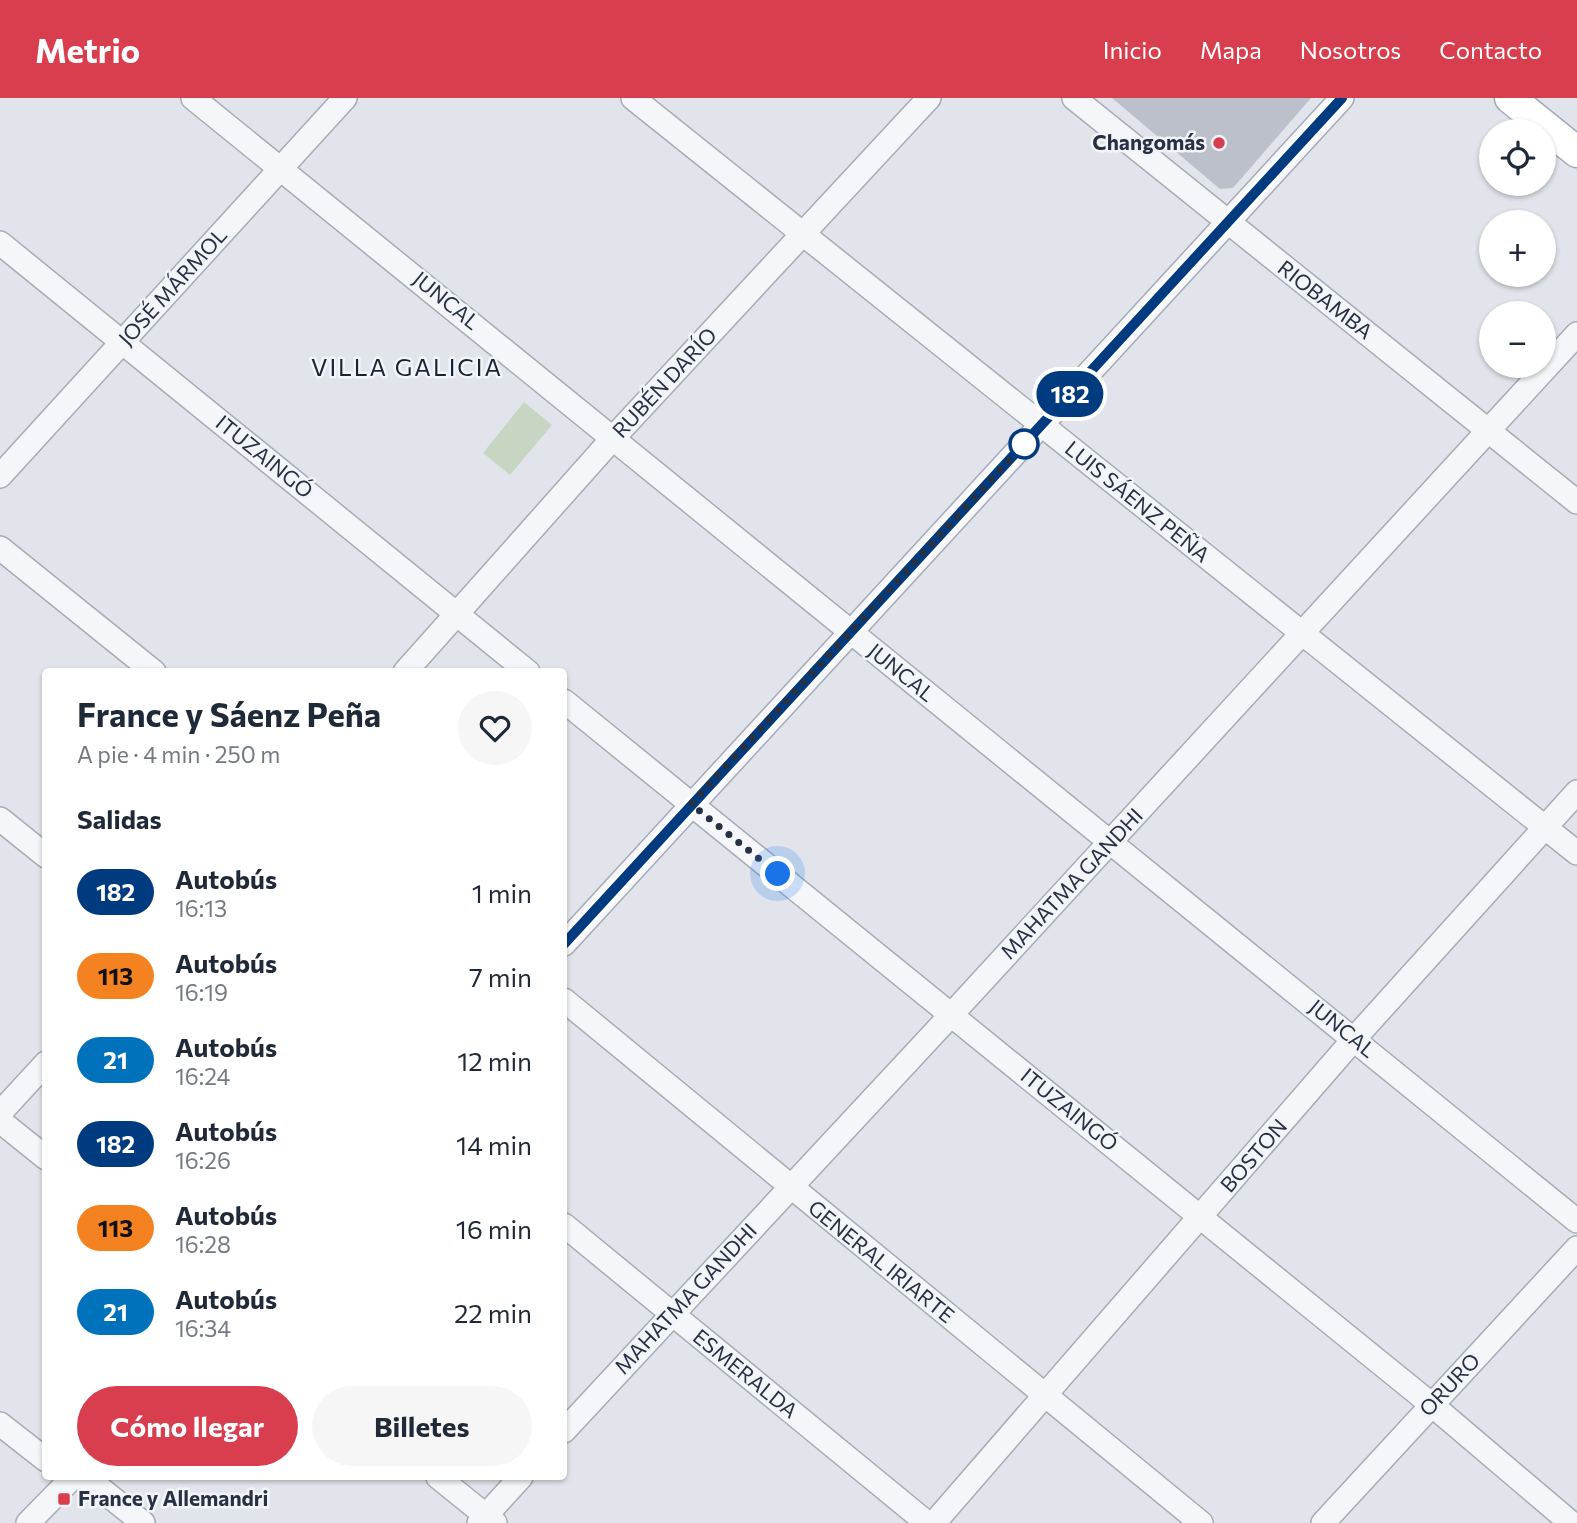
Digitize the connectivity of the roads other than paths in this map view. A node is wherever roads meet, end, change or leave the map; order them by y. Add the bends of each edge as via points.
1 (193, 98) edge
2 (345, 98) edge
3 (633, 98) edge
4 (929, 98) edge
5 (1074, 98) edge
6 (1342, 98) edge
7 (1510, 98) edge
8 (1577, 152) edge
9 (281, 168) junction
10 (1226, 223) junction
11 (803, 234) junction
12 (0, 243) edge
13 (1577, 334) edge
14 (123, 342) junction
15 (1041, 426) junction
16 (1490, 431) junction
17 (614, 437) junction
18 (0, 476) edge
19 (1577, 502) edge
20 (0, 548) edge
21 (457, 615) junction
22 (850, 632) junction
23 (1301, 633) junction
24 (149, 668) edge
25 (409, 668) edge
26 (523, 668) edge
27 (567, 703) edge
28 (1577, 792) edge
29 (691, 804) junction
30 (0, 819) edge
31 (1545, 827) junction
32 (1112, 841) junction
33 (42, 853) edge
34 (1577, 853) edge
35 (567, 941) edge
36 (567, 1002) edge
37 (952, 1014) junction
38 (1354, 1039) junction
39 (42, 1067) edge
40 (0, 1113) edge
41 (0, 1121) edge
42 (42, 1155) edge
43 (790, 1188) junction
44 (1200, 1218) junction
45 (1577, 1221) edge
46 (567, 1227) edge
47 (1577, 1248) edge
48 (671, 1313) junction
49 (1046, 1396) junction
50 (1432, 1405) junction
51 (0, 1424) edge
52 (567, 1428) edge
53 (42, 1457) edge
54 (70, 1480) edge
55 (87, 1480) edge
56 (441, 1480) edge
57 (519, 1480) edge
58 (487, 1521) edge
59 (28, 1523) edge
60 (142, 1523) edge
61 (927, 1523) edge
62 (934, 1523) edge
63 (1200, 1523) edge
64 (1323, 1523) edge
65 (1571, 1523) edge

1 - 9 street, JUNCAL
2 - 9 street, JOSÉ MÁRMOL
3 - 11 street, LUIS SÁENZ PEÑA
4 - 11 street, RUBÉN DARÍO
5 - 10 street, RIOBAMBA
6 - 10 street
7 - 8 main road
9 - 14 street, JOSÉ MÁRMOL
9 - 17 street, JUNCAL
10 - 15 street
10 - 16 street, RIOBAMBA
11 - 15 street, LUIS SÁENZ PEÑA
11 - 17 street, RUBÉN DARÍO
12 - 14 street, ITUZAINGÓ
13 - 16 street, MAHATMA GANDHI
14 - 18 street, JOSÉ MÁRMOL
14 - 21 street, ITUZAINGÓ
15 - 22 street
15 - 23 street, LUIS SÁENZ PEÑA
16 - 19 street, RIOBAMBA
16 - 23 street, MAHATMA GANDHI
17 - 21 street, RUBÉN DARÍO
17 - 22 street, JUNCAL
20 - 24 street
21 - 25 street, RUBÉN DARÍO
21 - 26 street, ITUZAINGÓ
22 - 29 street
22 - 32 street, JUNCAL
23 - 31 street, LUIS SÁENZ PEÑA
23 - 32 street, MAHATMA GANDHI
27 - 29 street, ITUZAINGÓ
28 - 31 street, BOSTON
29 - 35 street
29 - 37 street, ITUZAINGÓ
30 - 33 street
31 - 34 street, LUIS SÁENZ PEÑA
31 - 38 street, BOSTON
32 - 37 street, MAHATMA GANDHI
32 - 38 street, JUNCAL
36 - 43 street, GENERAL IRIARTE
37 - 43 street, MAHATMA GANDHI
37 - 44 street, ITUZAINGÓ
38 - 44 street, BOSTON
38 - 45 street, JUNCAL
39 - 40 street
41 - 42 street
43 - 48 street, MAHATMA GANDHI
43 - 49 street, GENERAL IRIARTE
44 - 49 street, BOSTON
44 - 50 street, ITUZAINGÓ
46 - 48 street, ESMERALDA
47 - 50 street, ORURO
48 - 52 street, MAHATMA GANDHI
48 - 61 street, ESMERALDA
49 - 62 street, BOSTON
49 - 63 street, GENERAL IRIARTE
50 - 64 street, ORURO
50 - 65 street, ITUZAINGÓ
51 - 53 street
54 - 59 street
55 - 60 street
56 - 58 street
57 - 58 street

